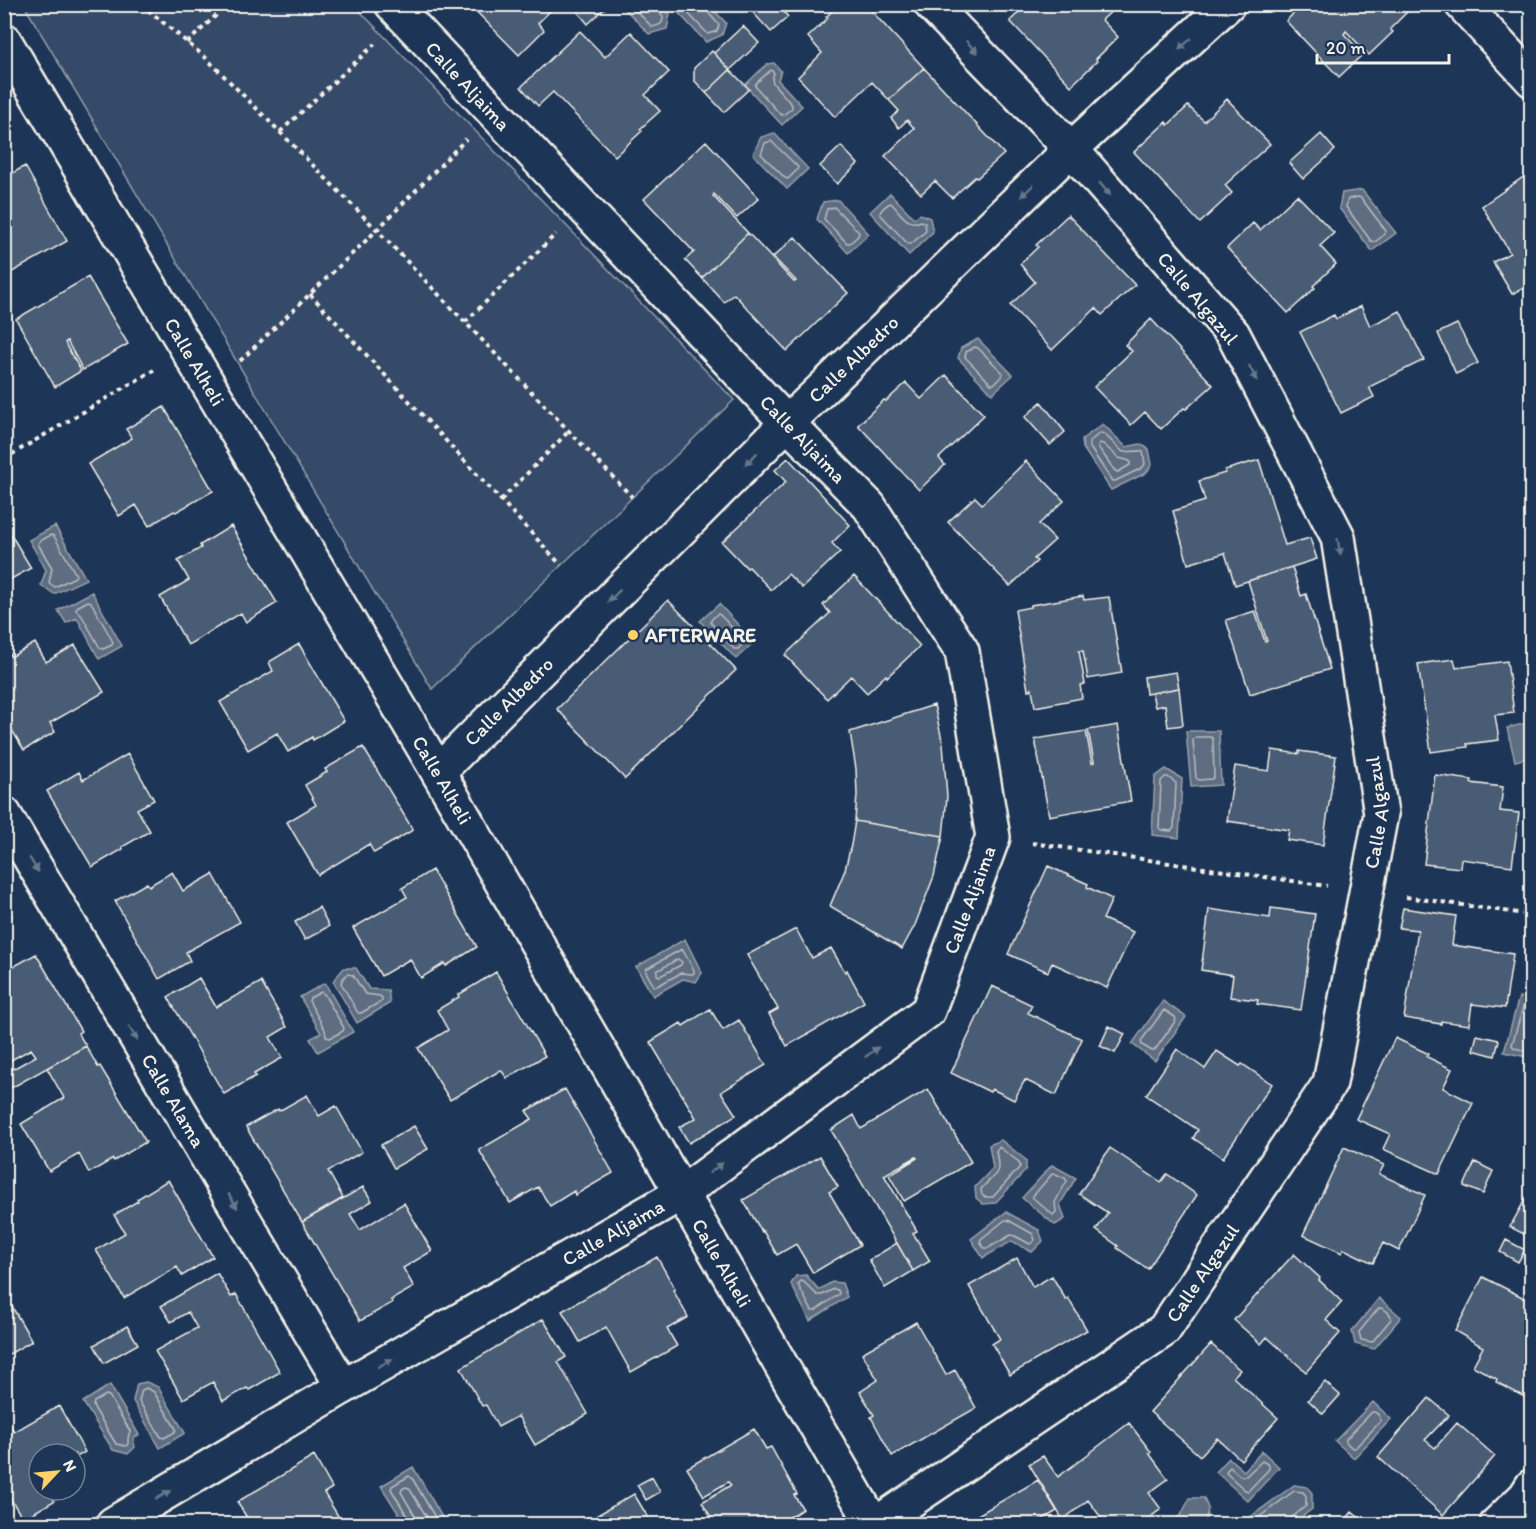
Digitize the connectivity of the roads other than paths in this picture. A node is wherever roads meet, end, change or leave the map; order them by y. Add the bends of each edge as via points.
1 (392, 4) edge
2 (931, 4) edge
3 (1228, 4) edge
4 (1462, 4) edge
5 (4, 40) edge
6 (1532, 80) edge
7 (1071, 149) junction
8 (787, 423) junction
9 (438, 772) junction
10 (4, 814) edge
11 (682, 1193) junction
12 (343, 1388) junction
13 (1532, 1486) edge
14 (113, 1524) edge
15 (875, 1524) edge
16 (1497, 1524) edge

1 - 8 street, Calle Aljaima
2 -> 7 street, Calle Algazul
3 -> 7 street, Calle Albedro
4 - 6 street
5 - 9 street, Calle Alheli
7 -> 8 street, Calle Albedro
7 -> 15 street, Calle Algazul via 1233,334 1338,537 1381,814 1330,1083 1164,1330
8 -> 9 street, Calle Albedro
11 -> 8 street, Calle Aljaima via 928,1011 993,837 962,651 869,506
9 - 11 street, Calle Alheli
10 -> 12 street, Calle Alama
12 -> 11 street, Calle Aljaima
11 - 15 street, Calle Alheli
14 -> 12 street, Calle Aljaima
13 - 16 street

